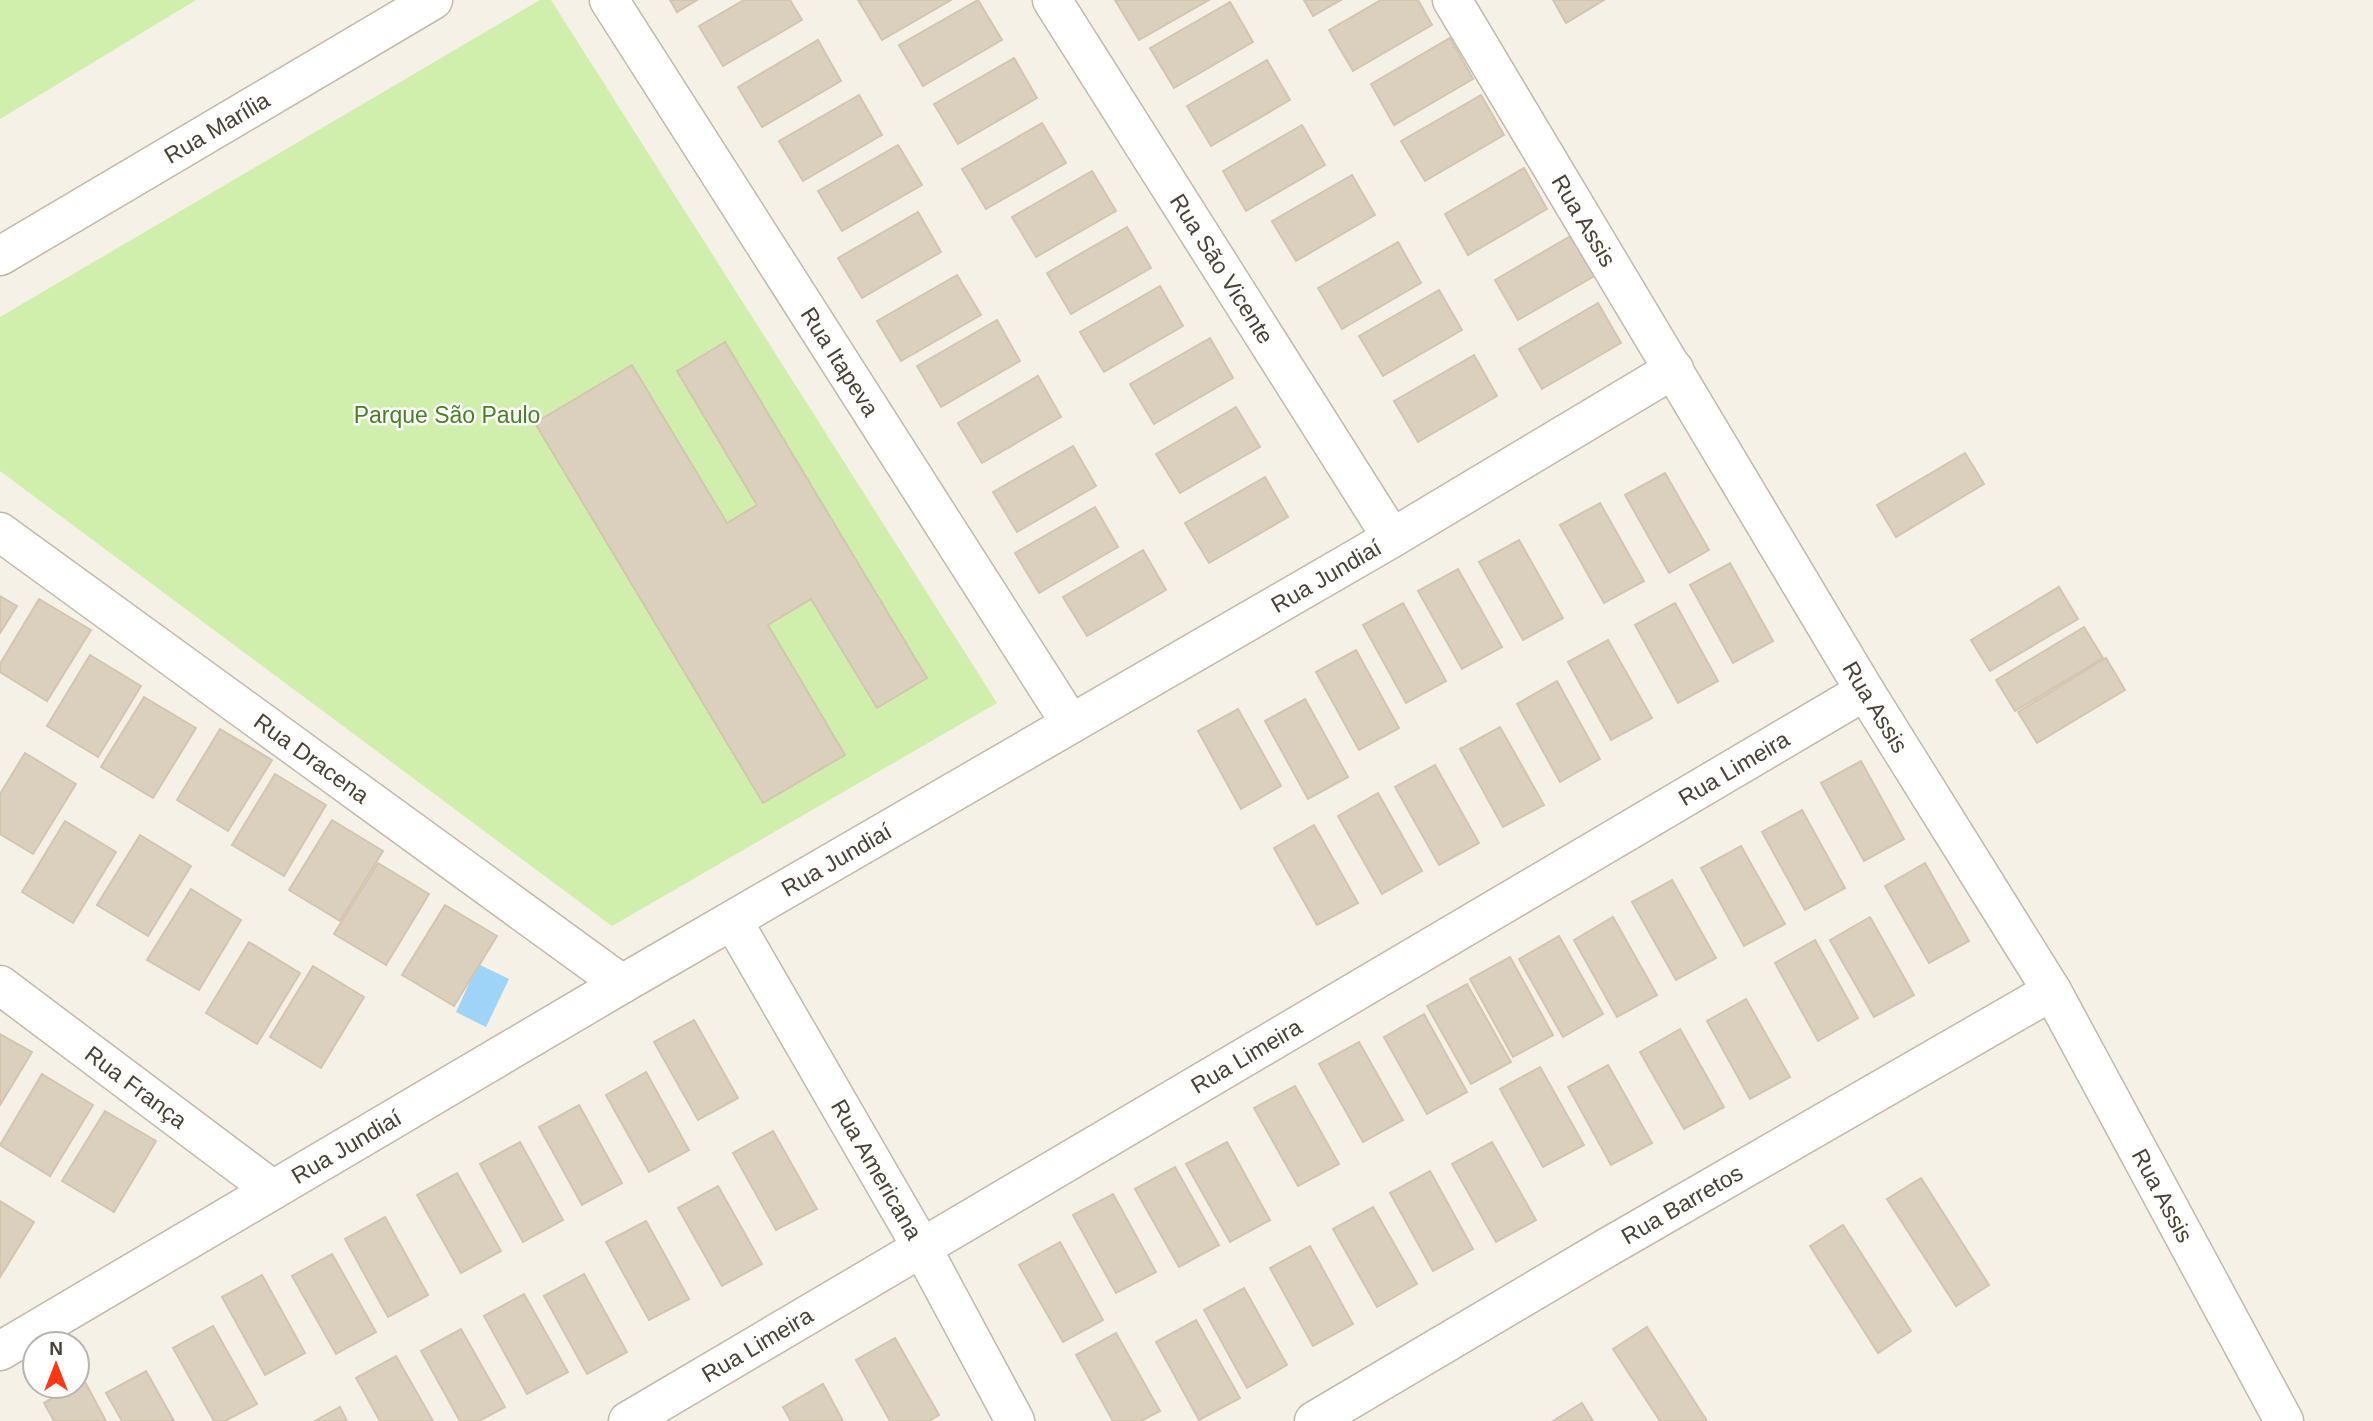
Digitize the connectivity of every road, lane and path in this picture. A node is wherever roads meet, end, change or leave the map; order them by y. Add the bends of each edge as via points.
1 (433, 0) edge
2 (609, 0) edge
3 (1052, 0) edge
4 (1452, 0) edge
5 (0, 256) edge
6 (1674, 369) junction
7 (0, 532) edge
8 (1392, 538) junction
9 (1865, 691) junction
10 (1071, 724) junction
11 (733, 920) junction
12 (622, 984) junction
13 (0, 985) edge
14 (2052, 991) junction
15 (273, 1190) junction
16 (922, 1248) junction
17 (0, 1351) edge
18 (628, 1421) edge
19 (1015, 1421) edge
20 (1314, 1421) edge
21 (2284, 1421) edge

1 - 5 street, Rua Marília
2 - 10 street, Rua Itapeva
3 - 8 street, Rua São Vicente
4 - 6 street, Rua Assis
6 - 8 street, Rua Jundiaí
6 - 9 street, Rua Assis
7 - 12 street, Rua Dracena
8 - 10 street, Rua Jundiaí
9 - 14 street, Rua Assis
9 - 16 street, Rua Limeira
10 - 11 street, Rua Jundiaí
11 - 12 street, Rua Jundiaí
11 - 16 street, Rua Americana
12 - 15 street, Rua Jundiaí
13 - 15 street, Rua França
14 - 20 street, Rua Barretos
14 - 21 street, Rua Assis
15 - 17 street, Rua Jundiaí
16 - 18 street, Rua Limeira
16 - 19 street, Rua Americana

